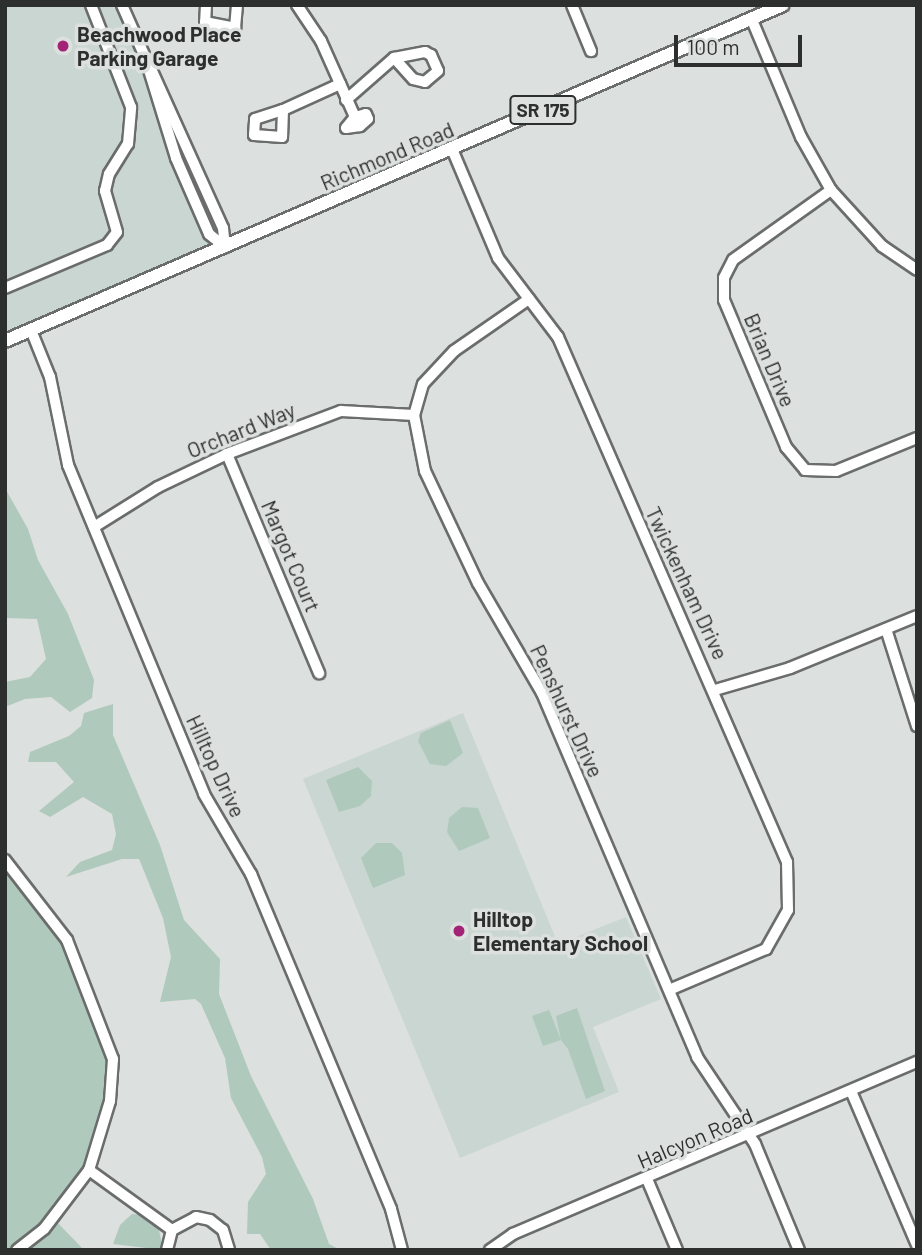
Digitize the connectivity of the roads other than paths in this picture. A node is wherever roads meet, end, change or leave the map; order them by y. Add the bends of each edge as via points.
1 (90, 5) edge
2 (122, 5) edge
3 (206, 5) edge
4 (237, 5) edge
5 (297, 5) edge
6 (572, 5) edge
7 (783, 5) edge
8 (752, 20) junction
9 (591, 51) dead end
10 (394, 58) dead end
11 (340, 84) junction
12 (346, 100) junction
13 (284, 110) dead end
14 (355, 117) dead end
15 (452, 149) junction
16 (831, 190) junction
17 (225, 247) junction
18 (917, 270) edge
19 (5, 288) edge
20 (529, 299) junction
21 (31, 330) junction
22 (5, 341) edge
23 (414, 415) junction
24 (917, 438) edge
25 (227, 454) junction
26 (94, 527) junction
27 (917, 616) edge
28 (886, 629) junction
29 (318, 673) dead end
30 (715, 690) junction
31 (917, 726) edge
32 (5, 860) edge
33 (668, 990) junction
34 (917, 1062) edge
35 (851, 1091) junction
36 (749, 1135) junction
37 (89, 1170) junction
38 (648, 1179) junction
39 (172, 1230) junction
40 (917, 1245) edge
41 (17, 1250) edge
42 (167, 1250) edge
43 (229, 1250) edge
44 (402, 1250) edge
45 (490, 1250) edge
46 (677, 1250) edge
47 (799, 1250) edge

1 - 19 street via 132,115 127,147 106,186 117,232 107,244
2 - 17 street via 145,57 176,158 209,234
3 - 4 street via 205,22 235,28
5 - 11 street via 321,41
6 - 9 street
7 - 8 main road, Richmond Road / SR 175
8 - 15 main road, Richmond Road / SR 175
8 - 16 street via 801,137
10 - 12 street
11 - 12 street
11 - 13 street
12 - 14 street
15 - 17 main road, Richmond Road / SR 175
15 - 20 street, Twickenham Drive via 498,258
16 - 18 street via 876,240
16 - 24 street, Brian Drive via 733,260 724,278 724,300 797,465 824,474
17 - 21 main road, Richmond Road / SR 175
20 - 23 street via 454,351 424,384
20 - 30 street, Twickenham Drive via 558,337
21 - 22 main road, Richmond Road / SR 175
21 - 26 street, Hilltop Drive via 50,377 68,465
23 - 25 street, Orchard Way via 341,411
23 - 33 street, Penshurst Drive via 425,471 478,583 542,693
25 - 26 street, Orchard Way via 158,487
25 - 29 street, Margot Court
26 - 44 street, Hilltop Drive via 204,794 251,873 391,1209
27 - 28 street
28 - 30 street via 790,668
28 - 31 street
30 - 33 street, Twickenham Drive via 787,862 791,896 781,928 766,949
32 - 37 street via 67,940 113,1059 110,1101
33 - 36 street, Penshurst Drive via 697,1057
34 - 35 street, Halcyon Road
35 - 36 street, Halcyon Road
35 - 40 street
36 - 38 street, Halcyon Road
36 - 47 street, Penshurst Drive
37 - 39 street
37 - 41 street via 44,1229
38 - 45 street, Halcyon Road via 513,1234
38 - 46 street
39 - 42 street
39 - 43 street via 188,1219 210,1220 223,1230

